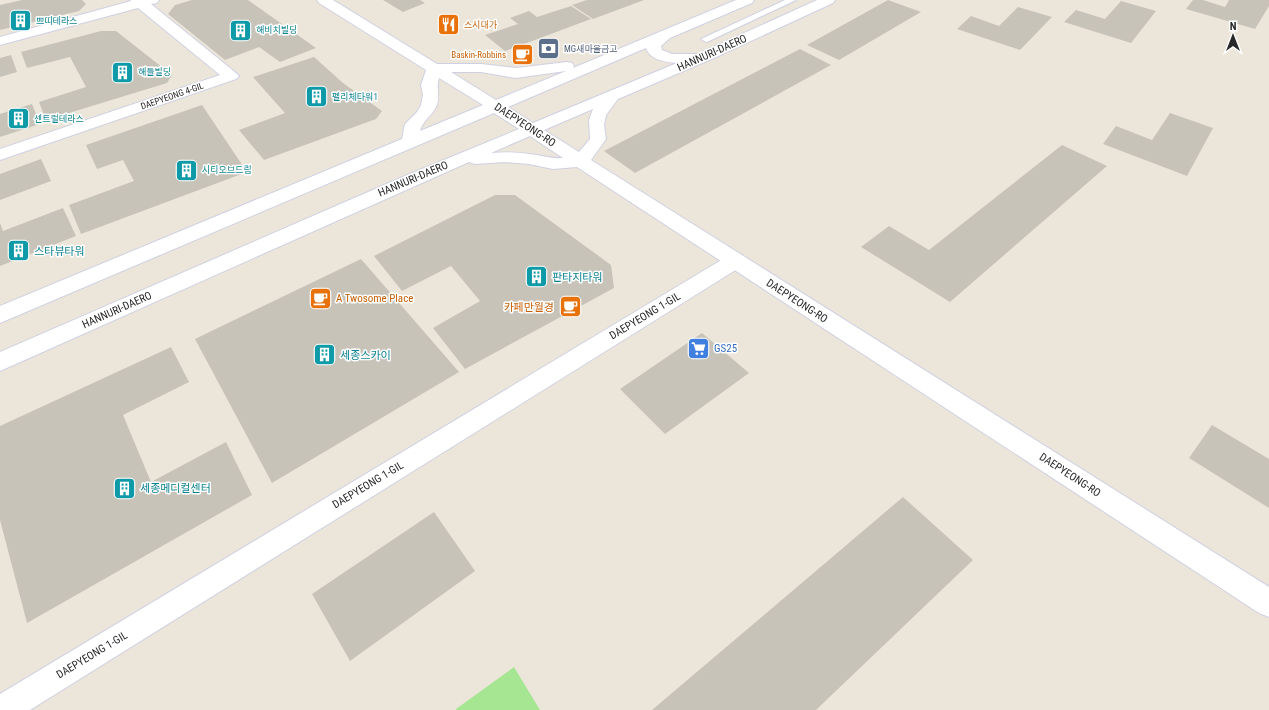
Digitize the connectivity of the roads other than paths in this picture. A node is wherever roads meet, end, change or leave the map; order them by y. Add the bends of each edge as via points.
1 (324, 0) edge
2 (747, 0) edge
3 (792, 0) edge
4 (828, 0) edge
5 (144, 1) edge
6 (666, 34) junction
7 (706, 39) dead end
8 (0, 41) edge
9 (709, 55) junction
10 (595, 64) junction
11 (434, 68) junction
12 (613, 95) junction
13 (495, 106) junction
14 (531, 129) junction
15 (410, 142) junction
16 (0, 155) edge
17 (581, 161) junction
18 (453, 162) junction
19 (735, 261) junction
20 (0, 315) edge
21 (0, 362) edge
22 (1269, 603) edge
23 (2, 710) edge

1 - 11 street, DAEPYEONG-RO
2 - 6 street
3 - 7 lane
4 - 9 street, HANNURI-DAERO
5 - 8 street
5 - 16 street, DAEPYEONG 4-GIL via 231,76
6 - 9 street via 654,44 656,54 678,59 694,59
6 - 10 street
9 - 12 street, HANNURI-DAERO
10 - 11 street via 516,73 481,68
10 - 13 street
11 - 13 street, DAEPYEONG-RO
11 - 15 street via 429,85 429,105 413,124
12 - 14 street, HANNURI-DAERO
12 - 17 street via 598,115 595,126 598,138
13 - 14 street, DAEPYEONG-RO
13 - 15 street
14 - 17 street, DAEPYEONG-RO
14 - 18 street, HANNURI-DAERO
15 - 20 street
17 - 18 street via 553,164 504,157
17 - 19 street, DAEPYEONG-RO
18 - 21 street, HANNURI-DAERO
19 - 22 street, DAEPYEONG-RO
19 - 23 street, DAEPYEONG 1-GIL

